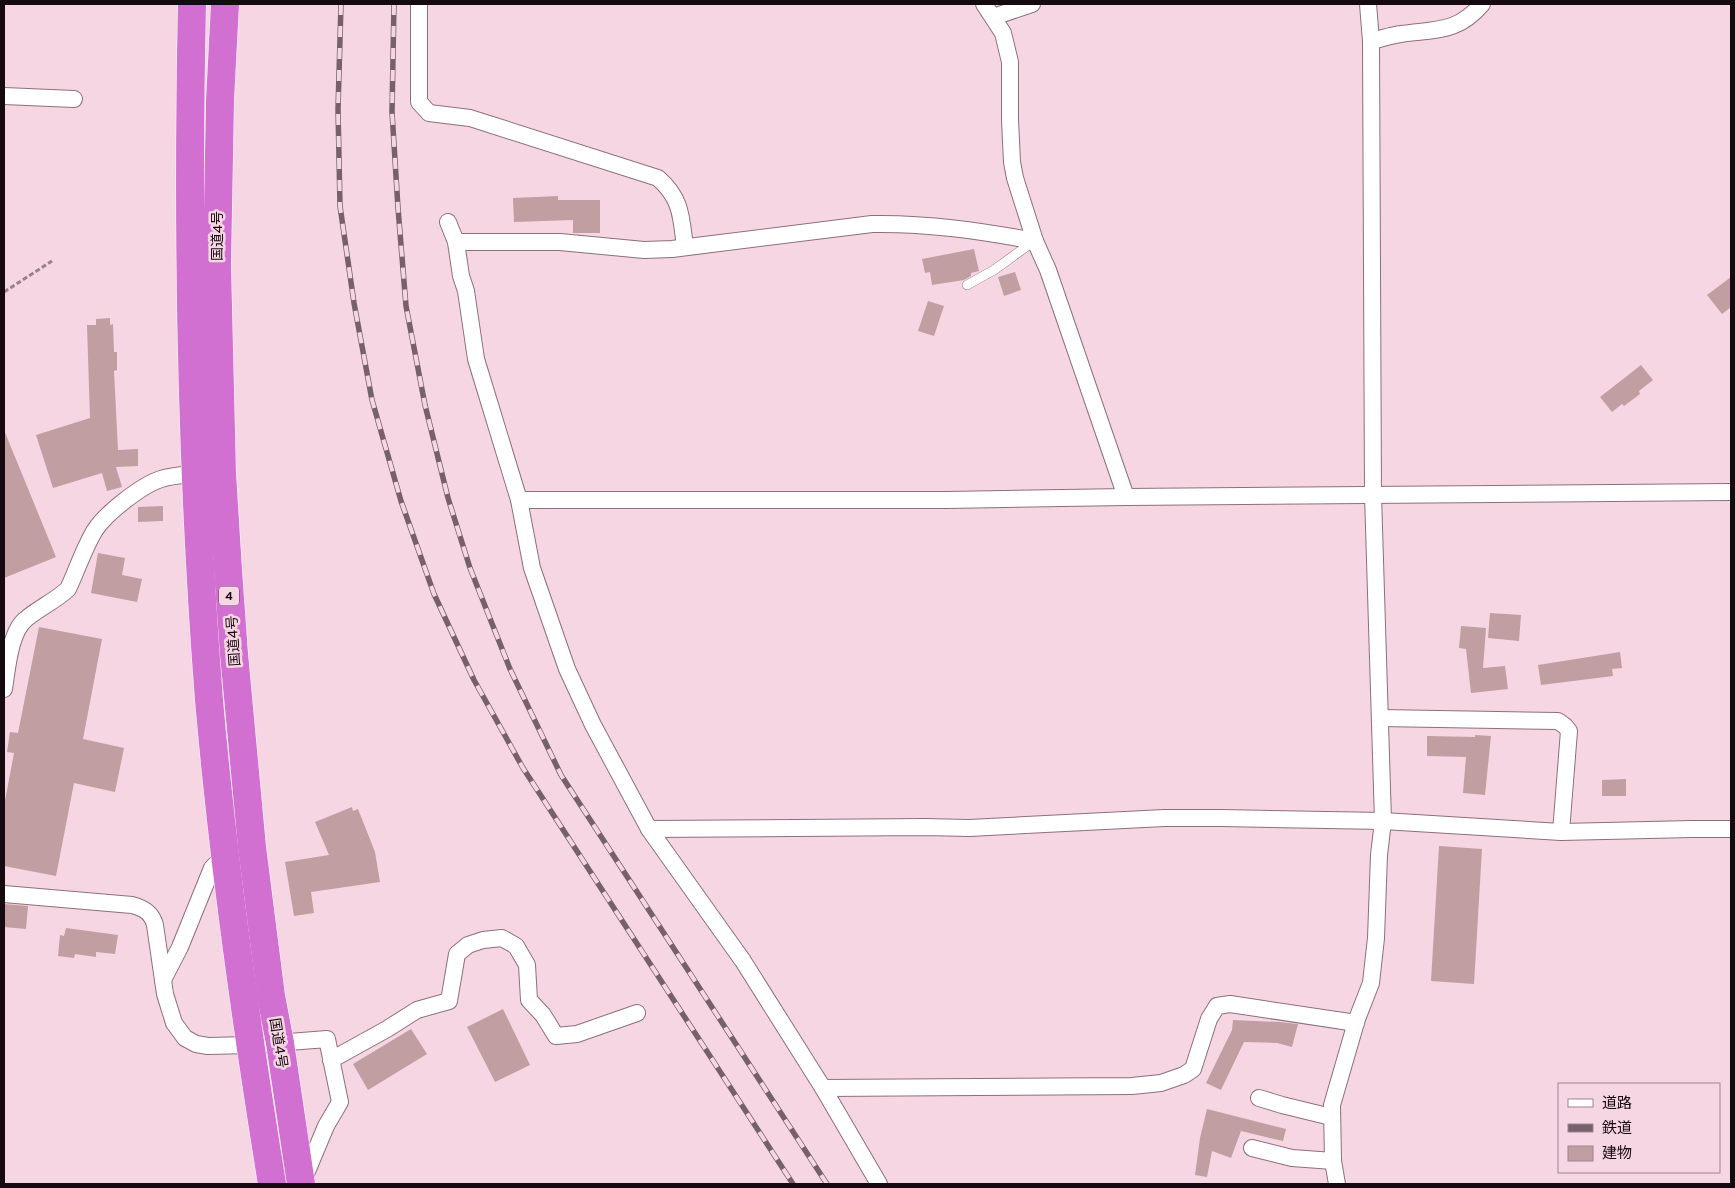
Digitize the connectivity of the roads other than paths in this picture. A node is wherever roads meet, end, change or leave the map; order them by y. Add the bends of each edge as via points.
1 (192, 4) edge
2 (225, 4) edge
3 (420, 4) edge
4 (1032, 4) edge
5 (1368, 4) edge
6 (1482, 4) edge
7 (988, 10) edge
8 (1371, 42) junction
9 (4, 96) edge
10 (74, 99) dead end
11 (448, 222) dead end
12 (1035, 241) junction
13 (456, 242) junction
14 (685, 247) junction
15 (967, 285) dead end
16 (196, 474) junction
17 (1731, 492) edge
18 (1373, 495) junction
19 (1126, 497) junction
20 (519, 500) junction
21 (7, 648) edge
22 (4, 690) edge
23 (1380, 718) junction
24 (1383, 821) junction
25 (649, 829) junction
26 (1731, 829) edge
27 (1562, 832) junction
28 (225, 855) junction
29 (4, 894) edge
30 (163, 980) junction
31 (637, 1013) dead end
32 (1356, 1023) junction
33 (280, 1043) junction
34 (250, 1045) junction
35 (331, 1060) junction
36 (823, 1088) junction
37 (1259, 1098) dead end
38 (1331, 1117) junction
39 (1252, 1148) dead end
40 (1333, 1161) junction
41 (272, 1184) edge
42 (301, 1184) edge
43 (879, 1184) edge
44 (1337, 1184) edge

1 - 16 highway, 国道4号 / 4 via 190,216
2 - 33 highway, 国道4号 / 4 via 217,214 222,483 252,847
3 - 14 street via 419,102 429,113 470,118 658,178 678,203
4 - 7 street
5 - 8 street
6 - 8 street via 1452,27 1400,34
7 - 12 street via 1003,33 1010,62 1012,162
8 - 18 street
9 - 10 street
11 - 13 street
12 - 14 street via 983,231 872,224
12 - 15 lane
12 - 19 street via 1048,270
13 - 14 street via 560,242 644,250
13 - 20 street via 476,359
16 - 21 street via 160,479 106,516 95,530 68,589 23,620
16 - 28 highway, 国道4号 / 4 via 210,701
17 - 18 street
18 - 19 street
18 - 23 street
19 - 20 street
20 - 25 street via 532,568 567,669
21 - 22 street
23 - 24 street
23 - 27 street via 1562,723 1569,732
24 - 25 street via 1164,818 969,828
24 - 27 street
24 - 32 street via 1371,983
25 - 36 street via 744,961
26 - 27 street
28 - 30 street via 212,868
28 - 34 highway, 国道4号 / 4
29 - 30 street via 143,908 154,920
30 - 34 street via 172,1016 185,1038 208,1046
31 - 35 street via 577,1034 556,1036 529,1000 527,965 516,946 502,938 484,940 468,945 457,954 449,1001 417,1010
32 - 36 street via 1230,1004 1217,1006 1209,1019 1193,1069 1184,1076 1161,1083
32 - 38 street via 1336,1087
33 - 34 street
33 - 35 street via 327,1039
33 - 42 highway, 国道4号 / 4
34 - 41 highway, 国道4号 / 4
35 - 42 street via 340,1102
36 - 43 street
37 - 38 street
38 - 40 street
39 - 40 street via 1292,1158
40 - 44 street

